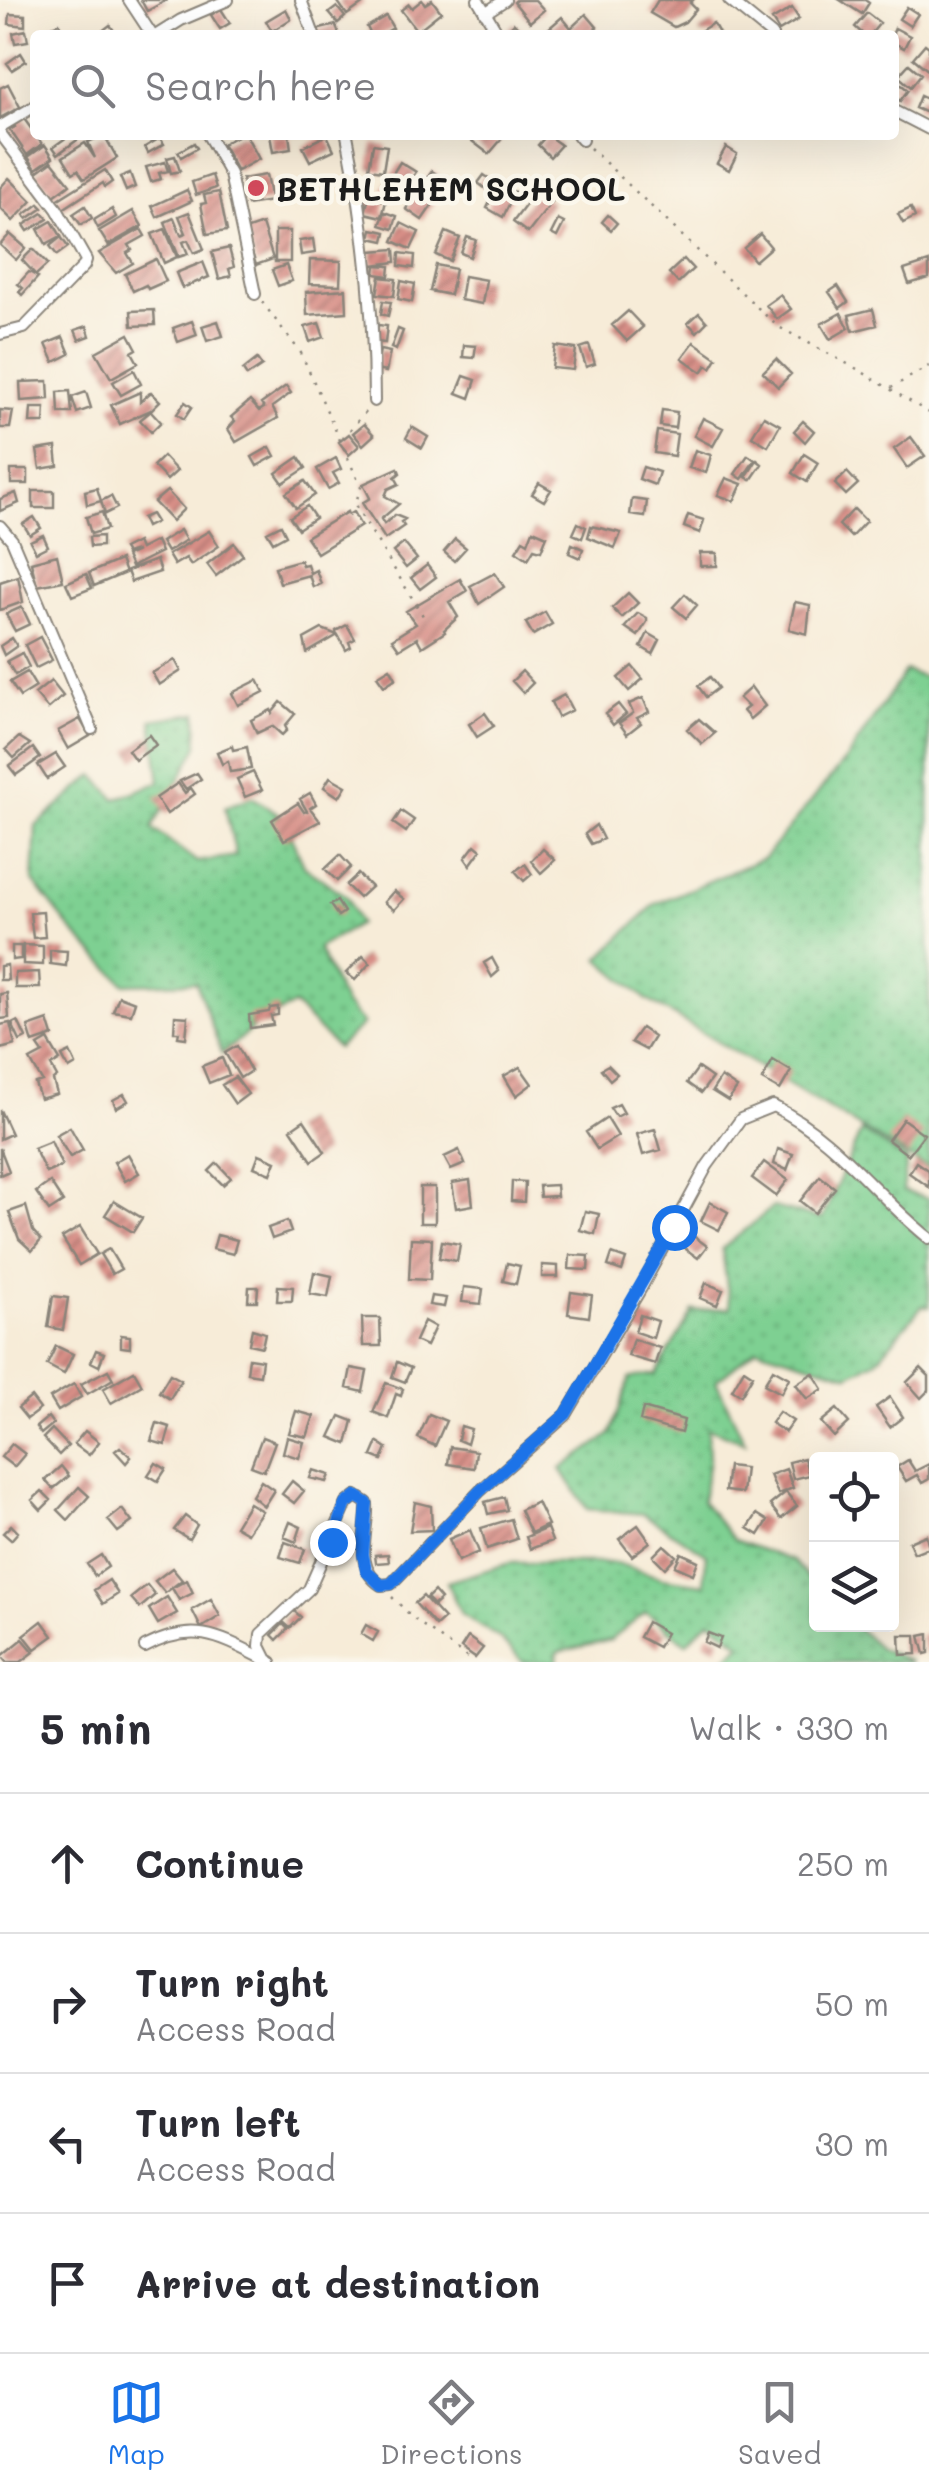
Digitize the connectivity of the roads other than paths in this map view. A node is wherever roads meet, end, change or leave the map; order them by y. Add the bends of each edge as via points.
1 (129, 0) edge
2 (228, 0) edge
3 (300, 0) edge
4 (478, 0) edge
5 (505, 0) edge
6 (730, 0) edge
7 (486, 14) junction
8 (150, 30) edge
9 (163, 30) edge
10 (312, 30) edge
11 (496, 30) edge
12 (766, 30) edge
13 (30, 109) edge
14 (899, 114) edge
15 (929, 129) edge
16 (0, 130) edge
17 (211, 140) edge
18 (347, 140) edge
19 (255, 294) road end
20 (0, 334) edge
21 (374, 402) road end
22 (0, 526) edge
23 (92, 729) dead end
24 (929, 1238) edge
25 (144, 1648) dead end
26 (269, 1661) edge

1 - 8 street
2 - 9 street
3 - 10 street
4 - 7 street
5 - 7 street
6 - 12 street
7 - 11 street
13 - 16 street
14 - 15 street
16 - 20 street via 86,260 24,328
17 - 19 street via 230,174
18 - 21 street via 366,238
22 - 23 street via 12,540
24 - 26 street via 803,1121 772,1106 741,1119 706,1166 566,1414 391,1584 381,1585 366,1571 367,1503 356,1496 346,1504 309,1590 261,1634
25 - 26 street via 168,1635 199,1632

